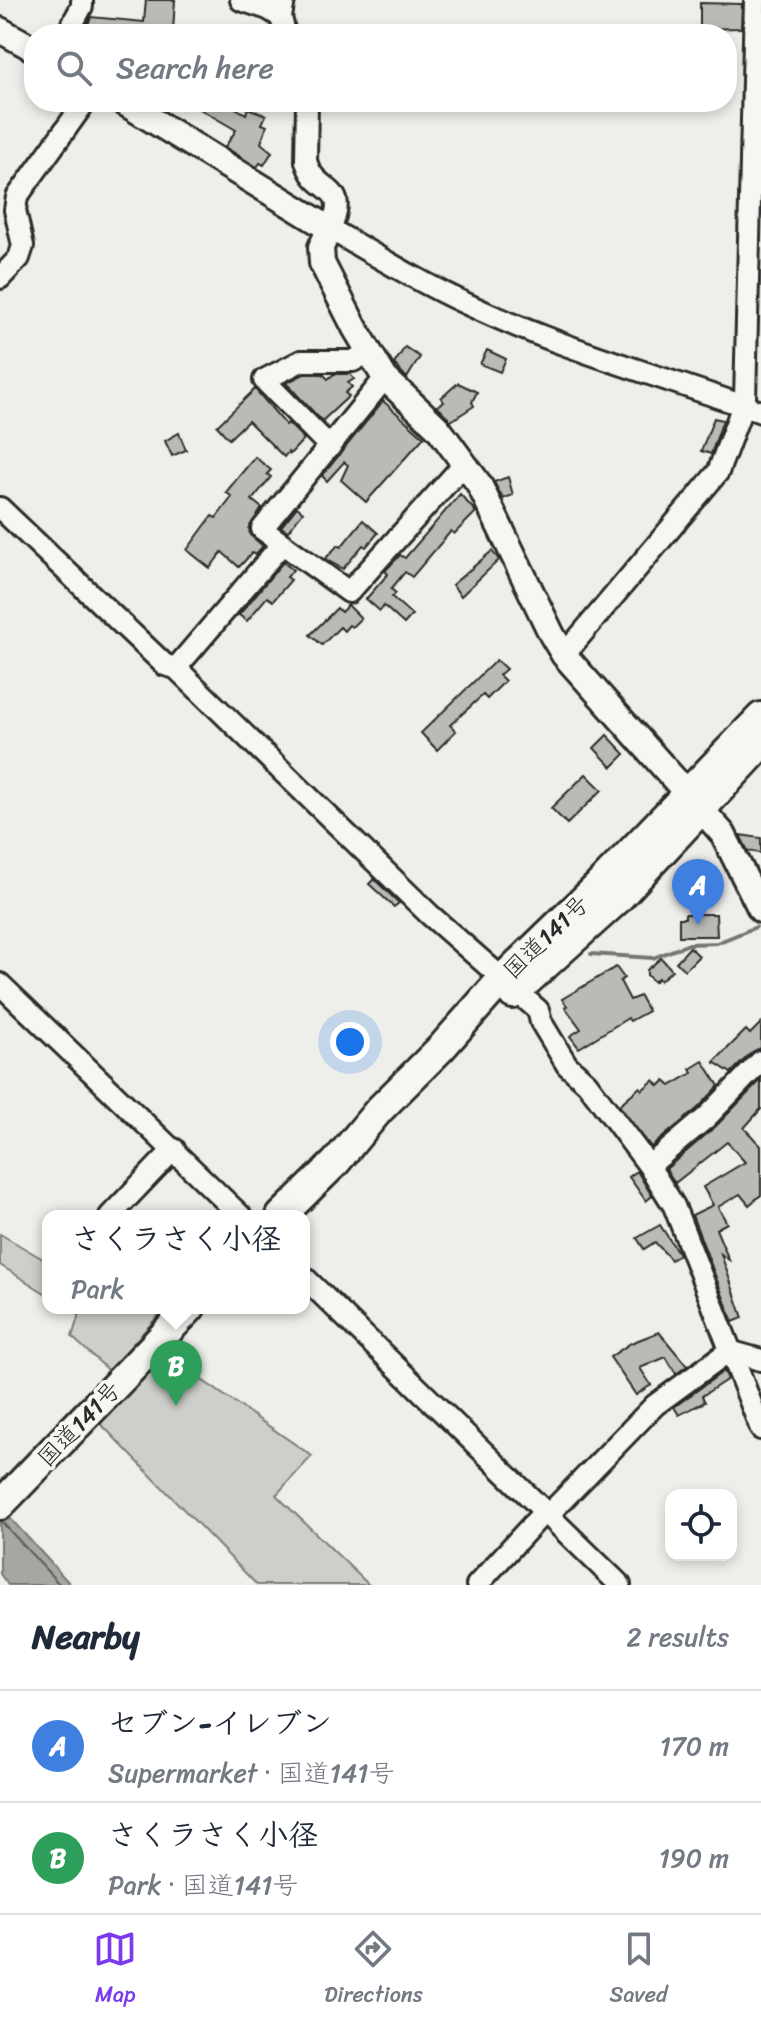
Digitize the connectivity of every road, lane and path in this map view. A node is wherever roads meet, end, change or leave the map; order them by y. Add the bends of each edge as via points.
1 (82, 0) edge
2 (241, 0) edge
3 (755, 0) edge
4 (283, 17) edge
5 (72, 24) edge
6 (0, 30) edge
7 (24, 43) edge
8 (78, 112) edge
9 (139, 112) edge
10 (307, 112) edge
11 (330, 229) junction
12 (0, 278) edge
13 (369, 352) junction
14 (385, 378) junction
15 (752, 409) edge
16 (330, 447) junction
17 (465, 463) junction
18 (0, 508) edge
19 (282, 544) junction
20 (564, 655) junction
21 (176, 668) junction
22 (761, 717) edge
23 (761, 745) edge
24 (694, 799) junction
25 (761, 910) edge
26 (0, 984) edge
27 (510, 985) junction
28 (761, 1061) edge
29 (174, 1149) junction
30 (649, 1166) junction
31 (116, 1210) edge
32 (235, 1210) edge
33 (287, 1210) edge
34 (310, 1283) edge
35 (184, 1314) edge
36 (729, 1351) junction
37 (761, 1360) edge
38 (761, 1429) edge
39 (0, 1505) edge
40 (546, 1513) junction
41 (477, 1585) edge
42 (620, 1585) edge

1 - 5 street
2 - 4 street
3 - 15 street via 746,393
6 - 7 main road
8 - 12 street via 17,197 23,246
9 - 11 main road
10 - 11 street via 308,169 337,200
11 - 13 main road via 321,247 322,263
11 - 15 street via 470,306
13 - 14 main road
13 - 16 street via 353,361 301,361 264,380
14 - 16 street
14 - 17 main road via 415,404
15 - 20 street via 718,472
16 - 19 street via 262,529
17 - 19 street via 349,592
17 - 20 main road
18 - 21 street via 165,665
19 - 21 street
20 - 24 main road
21 - 27 street via 430,915
22 - 24 highway, 国道141号 via 717,763
23 - 24 highway, 国道141号
24 - 25 main road via 723,834
24 - 27 highway, 国道141号 via 598,886
26 - 29 street
27 - 30 street via 538,1010 567,1065 587,1083
27 - 33 highway, 国道141号 via 379,1110
28 - 30 street
29 - 31 street
29 - 32 street
30 - 36 street via 674,1206
34 - 40 street
35 - 39 highway, 国道141号
36 - 37 street
36 - 38 street
36 - 40 street via 655,1405
40 - 41 street
40 - 42 street

